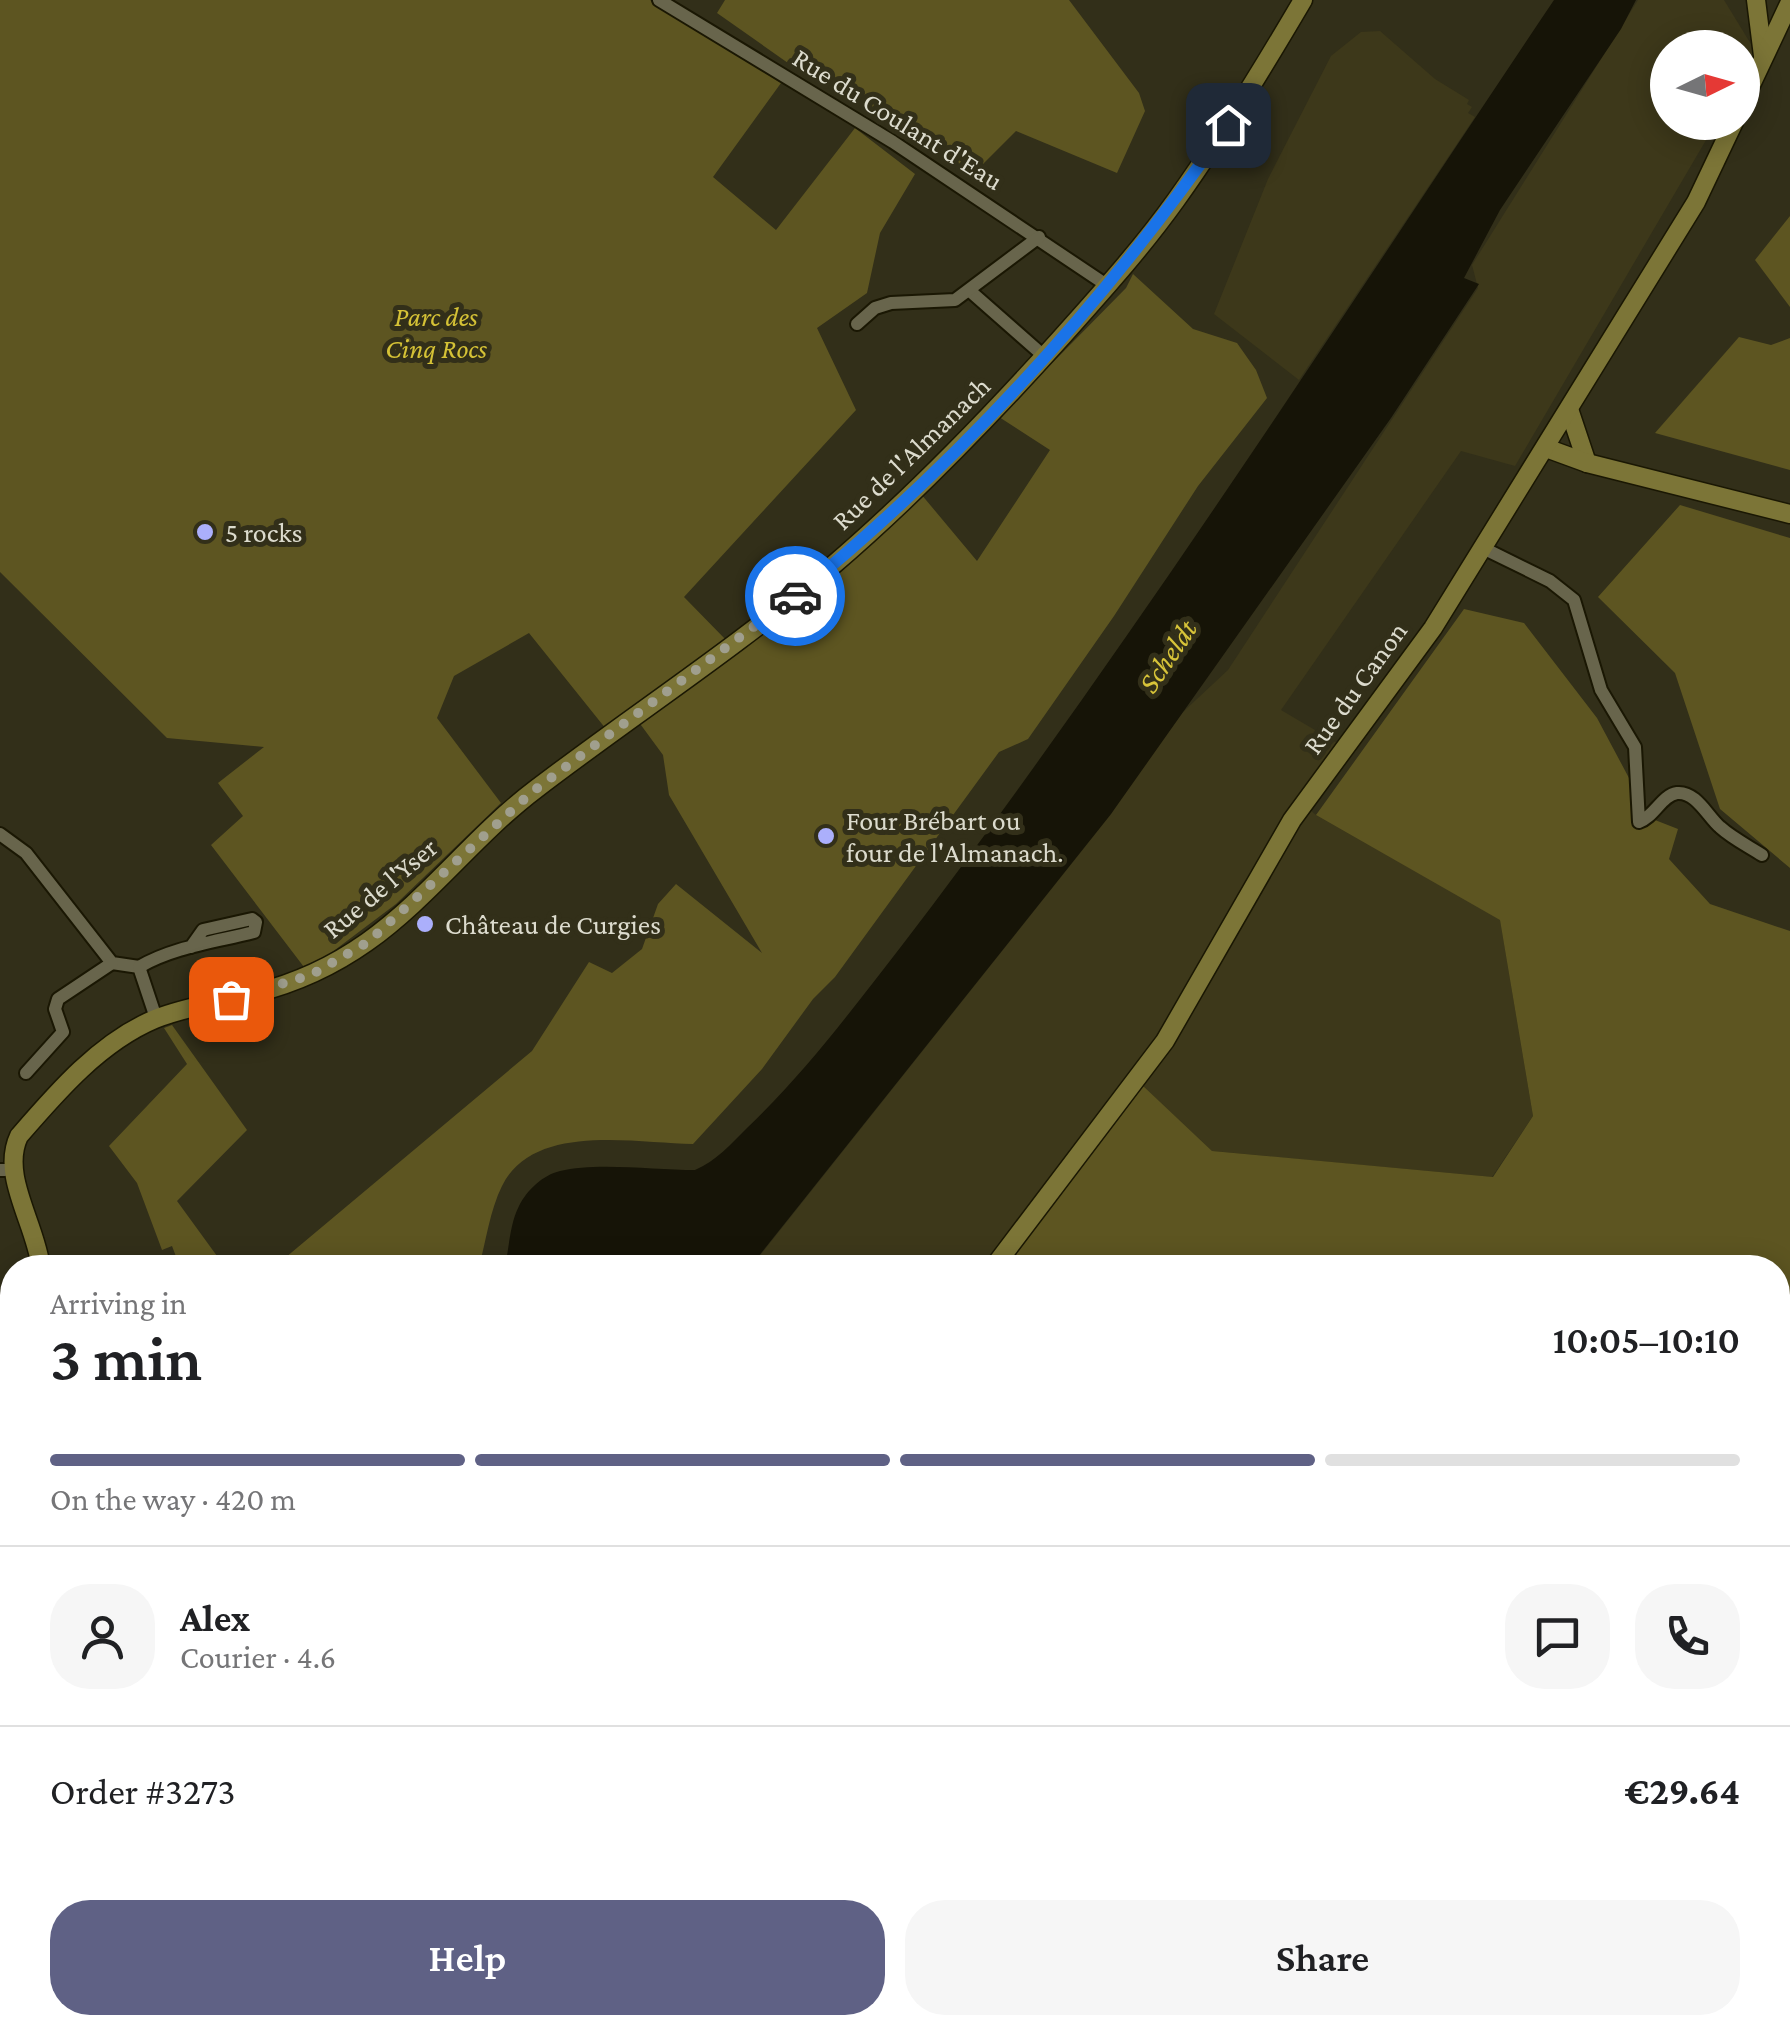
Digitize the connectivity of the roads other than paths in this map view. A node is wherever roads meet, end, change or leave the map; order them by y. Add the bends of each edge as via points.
1 (659, 0) edge
2 (1304, 0) edge
3 (1757, 0) edge
4 (1790, 2) edge
5 (1785, 24) edge
6 (1763, 61) junction
7 (1760, 67) edge
8 (1725, 140) edge
9 (1039, 238) junction
10 (1108, 286) junction
11 (970, 290) junction
12 (857, 324) dead end
13 (1044, 357) junction
14 (1570, 409) junction
15 (1546, 448) junction
16 (1587, 463) junction
17 (1790, 514) edge
18 (1483, 548) junction
19 (688, 678) joint
20 (0, 834) edge
21 (1762, 854) dead end
22 (192, 948) dead end
23 (112, 963) junction
24 (140, 968) junction
25 (156, 1018) junction
26 (26, 1073) dead end
27 (3, 1170) edge
28 (39, 1255) edge
29 (1003, 1255) edge

1 - 9 street, Rue du Coulant d'Eau
2 - 10 main road, Rue de l'Almanach via 1174,204
3 - 5 main road
3 - 6 main road
4 - 5 main road
5 - 6 main road
6 - 7 main road
8 - 14 main road, Rue du Canon via 1696,202
9 - 10 street, Rue du Coulant d'Eau
9 - 11 street
10 - 13 main road, Rue de l'Almanach
11 - 12 street via 955,300 891,303
11 - 13 street
13 - 19 main road, Rue de l'Almanach via 883,522
14 - 15 main road, Rue du Canon
14 - 16 main road
15 - 16 main road
15 - 18 main road, Rue du Canon
16 - 17 main road
18 - 21 street via 1574,600 1601,690 1635,747 1639,822 1670,794 1688,795 1720,828
18 - 29 main road, Rue du Canon via 1433,628 1292,820 1165,1041
19 - 25 main road, Rue de l'Yser via 532,792 354,950 287,984
20 - 23 street via 26,853
22 - 24 street via 159,955
23 - 24 street
23 - 26 street via 58,1000 62,1032
24 - 25 street
25 - 27 main road, Rue de l'Yser via 90,1060 15,1140
27 - 28 main road

